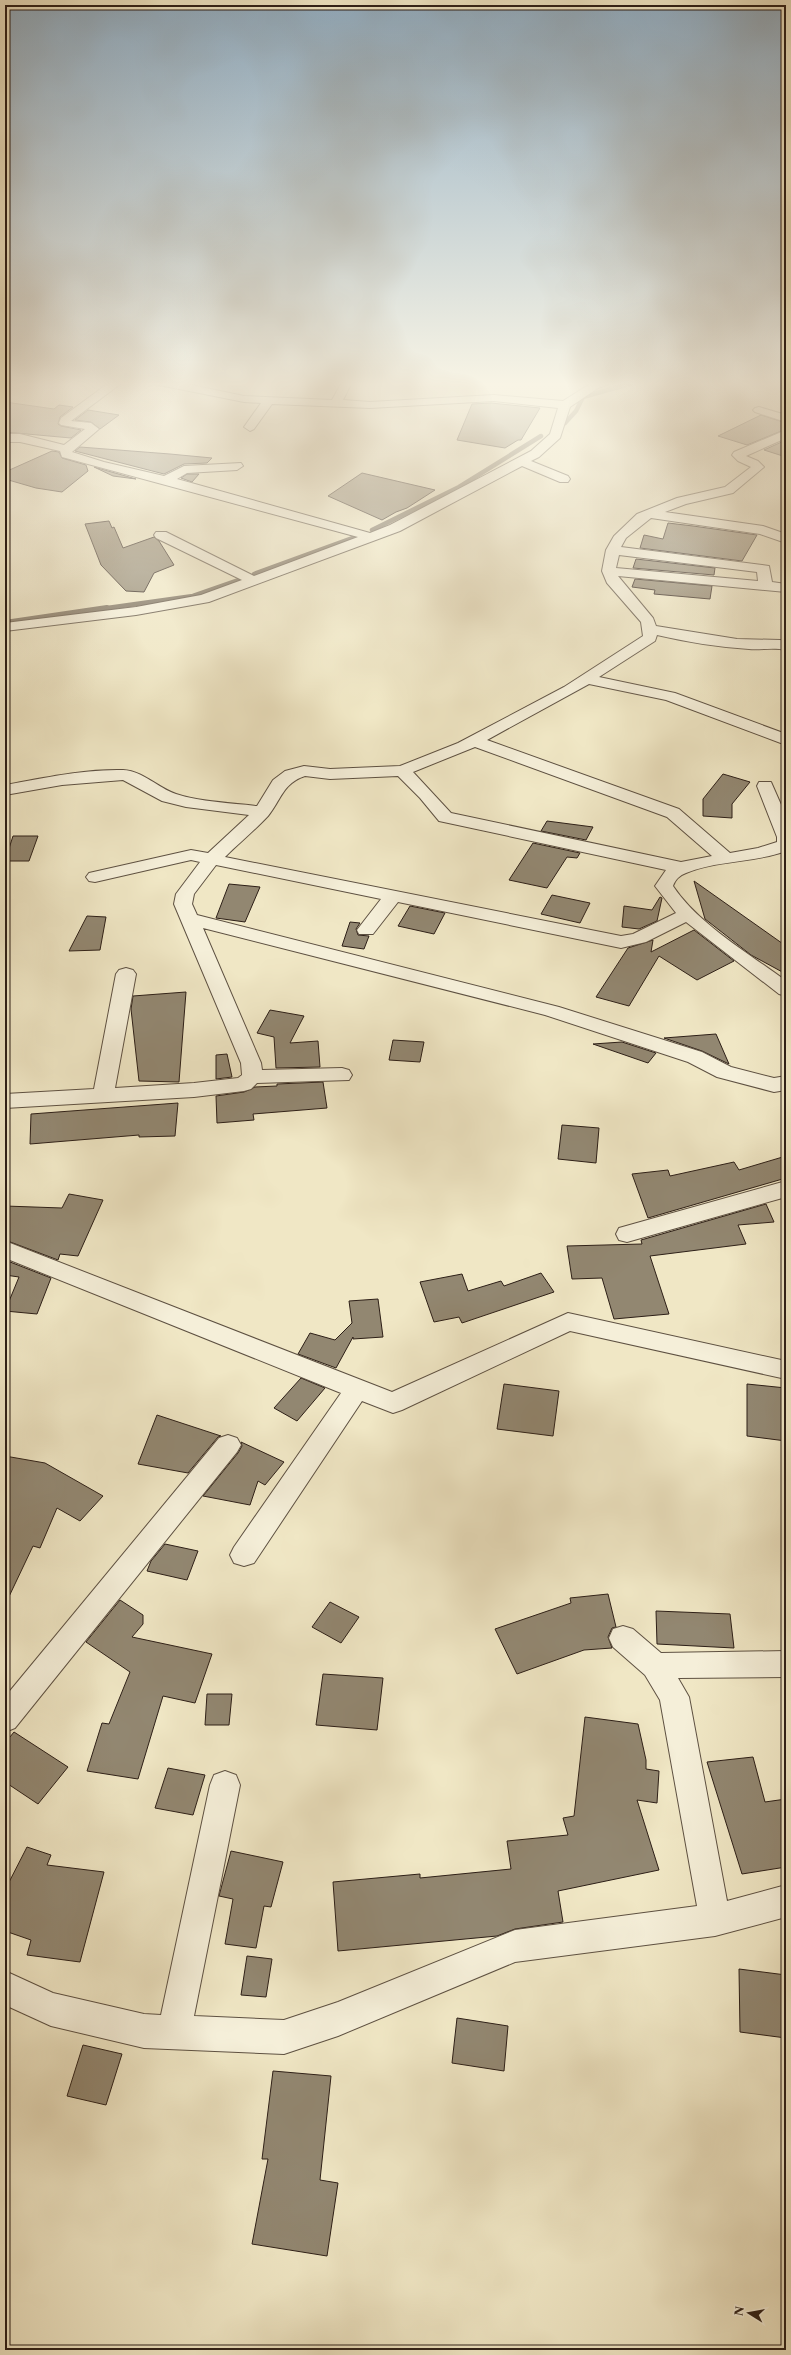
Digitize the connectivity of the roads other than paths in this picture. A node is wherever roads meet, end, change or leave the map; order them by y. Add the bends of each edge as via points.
1 (209, 492) edge
2 (463, 492) edge
3 (721, 492) edge
4 (649, 514) junction
5 (161, 535) dead end
6 (371, 537) junction
7 (786, 539) edge
8 (613, 550) junction
9 (609, 571) junction
10 (252, 580) junction
11 (765, 586) junction
12 (786, 588) edge
13 (5, 626) edge
14 (650, 629) junction
15 (786, 646) edge
16 (586, 679) junction
17 (786, 740) edge
18 (474, 741) junction
19 (402, 771) junction
20 (765, 786) dead end
21 (5, 790) edge
22 (262, 812) junction
23 (727, 859) junction
24 (211, 860) junction
25 (683, 868) junction
26 (95, 878) dead end
27 (393, 896) junction
28 (689, 914) junction
29 (189, 919) junction
30 (366, 930) dead end
31 (126, 974) dead end
32 (786, 990) edge
33 (342, 1075) dead end
34 (252, 1077) junction
35 (786, 1083) edge
36 (103, 1095) junction
37 (5, 1101) edge
38 (786, 1189) edge
39 (627, 1234) dead end
40 (5, 1248) edge
41 (786, 1370) edge
42 (356, 1389) junction
43 (228, 1445) dead end
44 (244, 1555) dead end
45 (623, 1638) dead end
46 (786, 1664) edge
47 (655, 1666) junction
48 (5, 1719) edge
49 (225, 1785) dead end
50 (786, 1901) edge
51 (715, 1920) junction
52 (5, 1988) edge
53 (174, 2032) junction

1 - 6 street
2 - 6 street via 395,528
3 - 4 street via 682,501
4 - 7 street via 763,530
4 - 8 street via 621,536
5 - 10 street
6 - 10 street
8 - 9 street
8 - 11 street via 764,569
9 - 11 street
9 - 14 street via 612,580 648,621
10 - 13 street via 204,599 172,606
11 - 12 street
14 - 15 street via 688,638 753,646 775,642
14 - 16 street via 650,638
16 - 17 street via 670,696
16 - 18 street
18 - 19 street
18 - 23 street via 672,813
19 - 22 street via 330,774 304,771 279,784
19 - 25 street via 445,816
20 - 23 street via 786,837 785,845
21 - 22 street via 62,780 124,775 137,779 168,797 186,802
22 - 24 street
23 - 25 street
24 - 26 street via 191,855
24 - 27 street
24 - 29 street via 183,899
25 - 28 street via 667,877 664,886 667,894
27 - 28 street via 621,942 638,938
27 - 30 street
28 - 32 street
29 - 34 street via 252,1064
29 - 35 street via 552,1011 696,1057 724,1072 774,1085
31 - 36 street
33 - 34 street
34 - 36 street via 244,1084 194,1090
36 - 37 street
38 - 39 street
40 - 42 street
41 - 42 street via 568,1322 393,1403
42 - 44 street
43 - 48 street
45 - 47 street
46 - 47 street
47 - 51 street via 674,1696
49 - 53 street
50 - 51 street
51 - 53 street via 515,1946 338,2019 284,2037
52 - 53 street via 51,2010 144,2031

